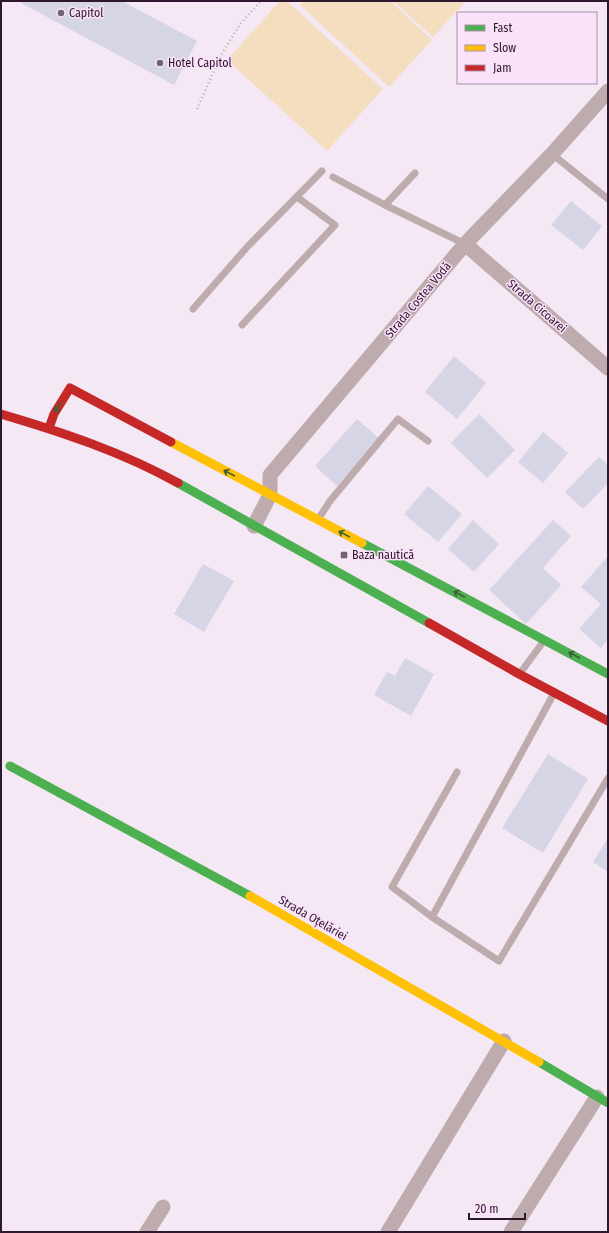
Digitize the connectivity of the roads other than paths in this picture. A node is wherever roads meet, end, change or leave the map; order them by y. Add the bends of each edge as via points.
1 (608, 91) edge
2 (552, 154) junction
3 (322, 171) dead end
4 (415, 173) dead end
5 (334, 176) dead end
6 (297, 197) junction
7 (608, 199) edge
8 (385, 205) junction
9 (465, 244) junction
10 (194, 309) dead end
11 (242, 326) dead end
12 (608, 368) edge
13 (1, 414) edge
14 (49, 428) junction
15 (428, 440) dead end
16 (270, 495) junction
17 (318, 520) junction
18 (254, 526) junction
19 (545, 640) junction
20 (519, 674) junction
21 (608, 674) edge
22 (554, 693) junction
23 (608, 720) edge
24 (8, 765) dead end
25 (457, 772) dead end
26 (608, 778) edge
27 (432, 917) junction
28 (504, 1041) junction
29 (603, 1100) edge
30 (163, 1207) dead end
31 (147, 1232) edge
32 (388, 1232) edge
33 (510, 1232) edge

1 - 2 street, Strada Costea Vodă
2 - 7 lane
2 - 9 street, Strada Costea Vodă
3 - 6 lane
4 - 8 lane
5 - 8 lane
6 - 10 lane via 248,246
6 - 11 lane via 335,225
8 - 9 lane
9 - 12 street, Strada Cicoarei
9 - 16 street, Strada Costea Vodă via 270,475
13 - 14 street
16 -> 14 street via 70,388 54,414
14 - 18 street via 92,443 165,476
15 - 17 lane via 398,419 330,501
16 - 17 street
16 - 18 street, Strada Costea Vodă
19 -> 17 street
18 - 20 street
19 - 20 lane
21 -> 19 street
20 - 22 street
22 - 23 street
22 - 27 lane
24 - 28 street, Strada Oțelăriei via 254,898
25 - 27 lane via 392,887
26 - 27 lane via 499,961
28 - 29 street, Strada Oțelăriei
28 - 32 street
29 - 33 street
30 - 31 street

